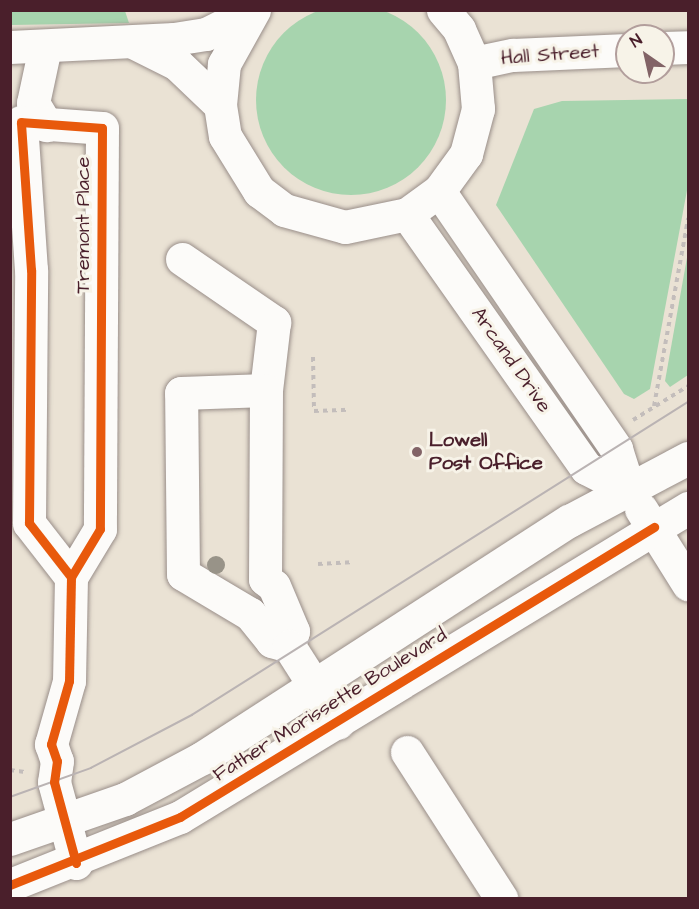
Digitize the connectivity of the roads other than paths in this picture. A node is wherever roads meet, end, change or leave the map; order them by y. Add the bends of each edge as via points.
1 (254, 10) edge
2 (443, 10) edge
3 (135, 43) junction
4 (10, 47) edge
5 (615, 51) edge
6 (44, 57) junction
7 (474, 63) junction
8 (220, 105) junction
9 (46, 125) junction
10 (439, 191) junction
11 (407, 214) junction
12 (182, 259) dead end
13 (266, 390) junction
14 (688, 458) edge
15 (629, 490) junction
16 (688, 508) edge
17 (654, 527) junction
18 (71, 577) junction
19 (265, 579) junction
20 (688, 584) edge
21 (250, 614) junction
22 (289, 646) junction
23 (312, 685) junction
24 (338, 723) junction
25 (407, 752) dead end
26 (63, 821) junction
27 (10, 839) edge
28 (76, 863) junction
29 (10, 885) edge
30 (501, 898) edge

1 - 3 street via 206,34
1 - 8 street via 228,54
2 - 7 street
3 - 6 street
3 - 8 street via 177,64
4 - 6 street
5 - 7 street, Hall Street via 513,55
6 - 9 street via 55,80 56,107
7 - 10 street via 475,120 466,154
8 - 11 street via 238,165 284,210 345,227
9 - 18 street, Tremont Place via 21,122 31,270 28,523
9 - 18 street, Tremont Place via 102,128 100,529
10 - 11 street
10 - 15 street, Arcand Drive via 616,449
11 - 15 street, Arcand Drive via 586,468
12 - 13 street via 274,322
13 - 19 street
13 - 21 street via 181,393 183,574
14 - 15 street, Father Morissette Boulevard
15 - 17 street, Arcand Drive
15 - 23 street, Father Morissette Boulevard via 569,521
16 - 17 street, Father Morissette Boulevard
17 - 20 street, Arcand Drive
17 - 24 street, Father Morissette Boulevard
18 - 26 street, Tremont Place via 66,704 51,744 57,761 54,782
19 - 21 street
19 - 22 street via 274,586 293,631
21 - 22 street via 272,641
22 - 23 street
23 - 24 street
23 - 26 street, Father Morissette Boulevard via 125,800
24 - 28 street, Father Morissette Boulevard via 180,817
25 - 30 street
26 - 27 street, Father Morissette Boulevard
26 - 28 street, Tremont Place
28 - 29 street, Father Morissette Boulevard

